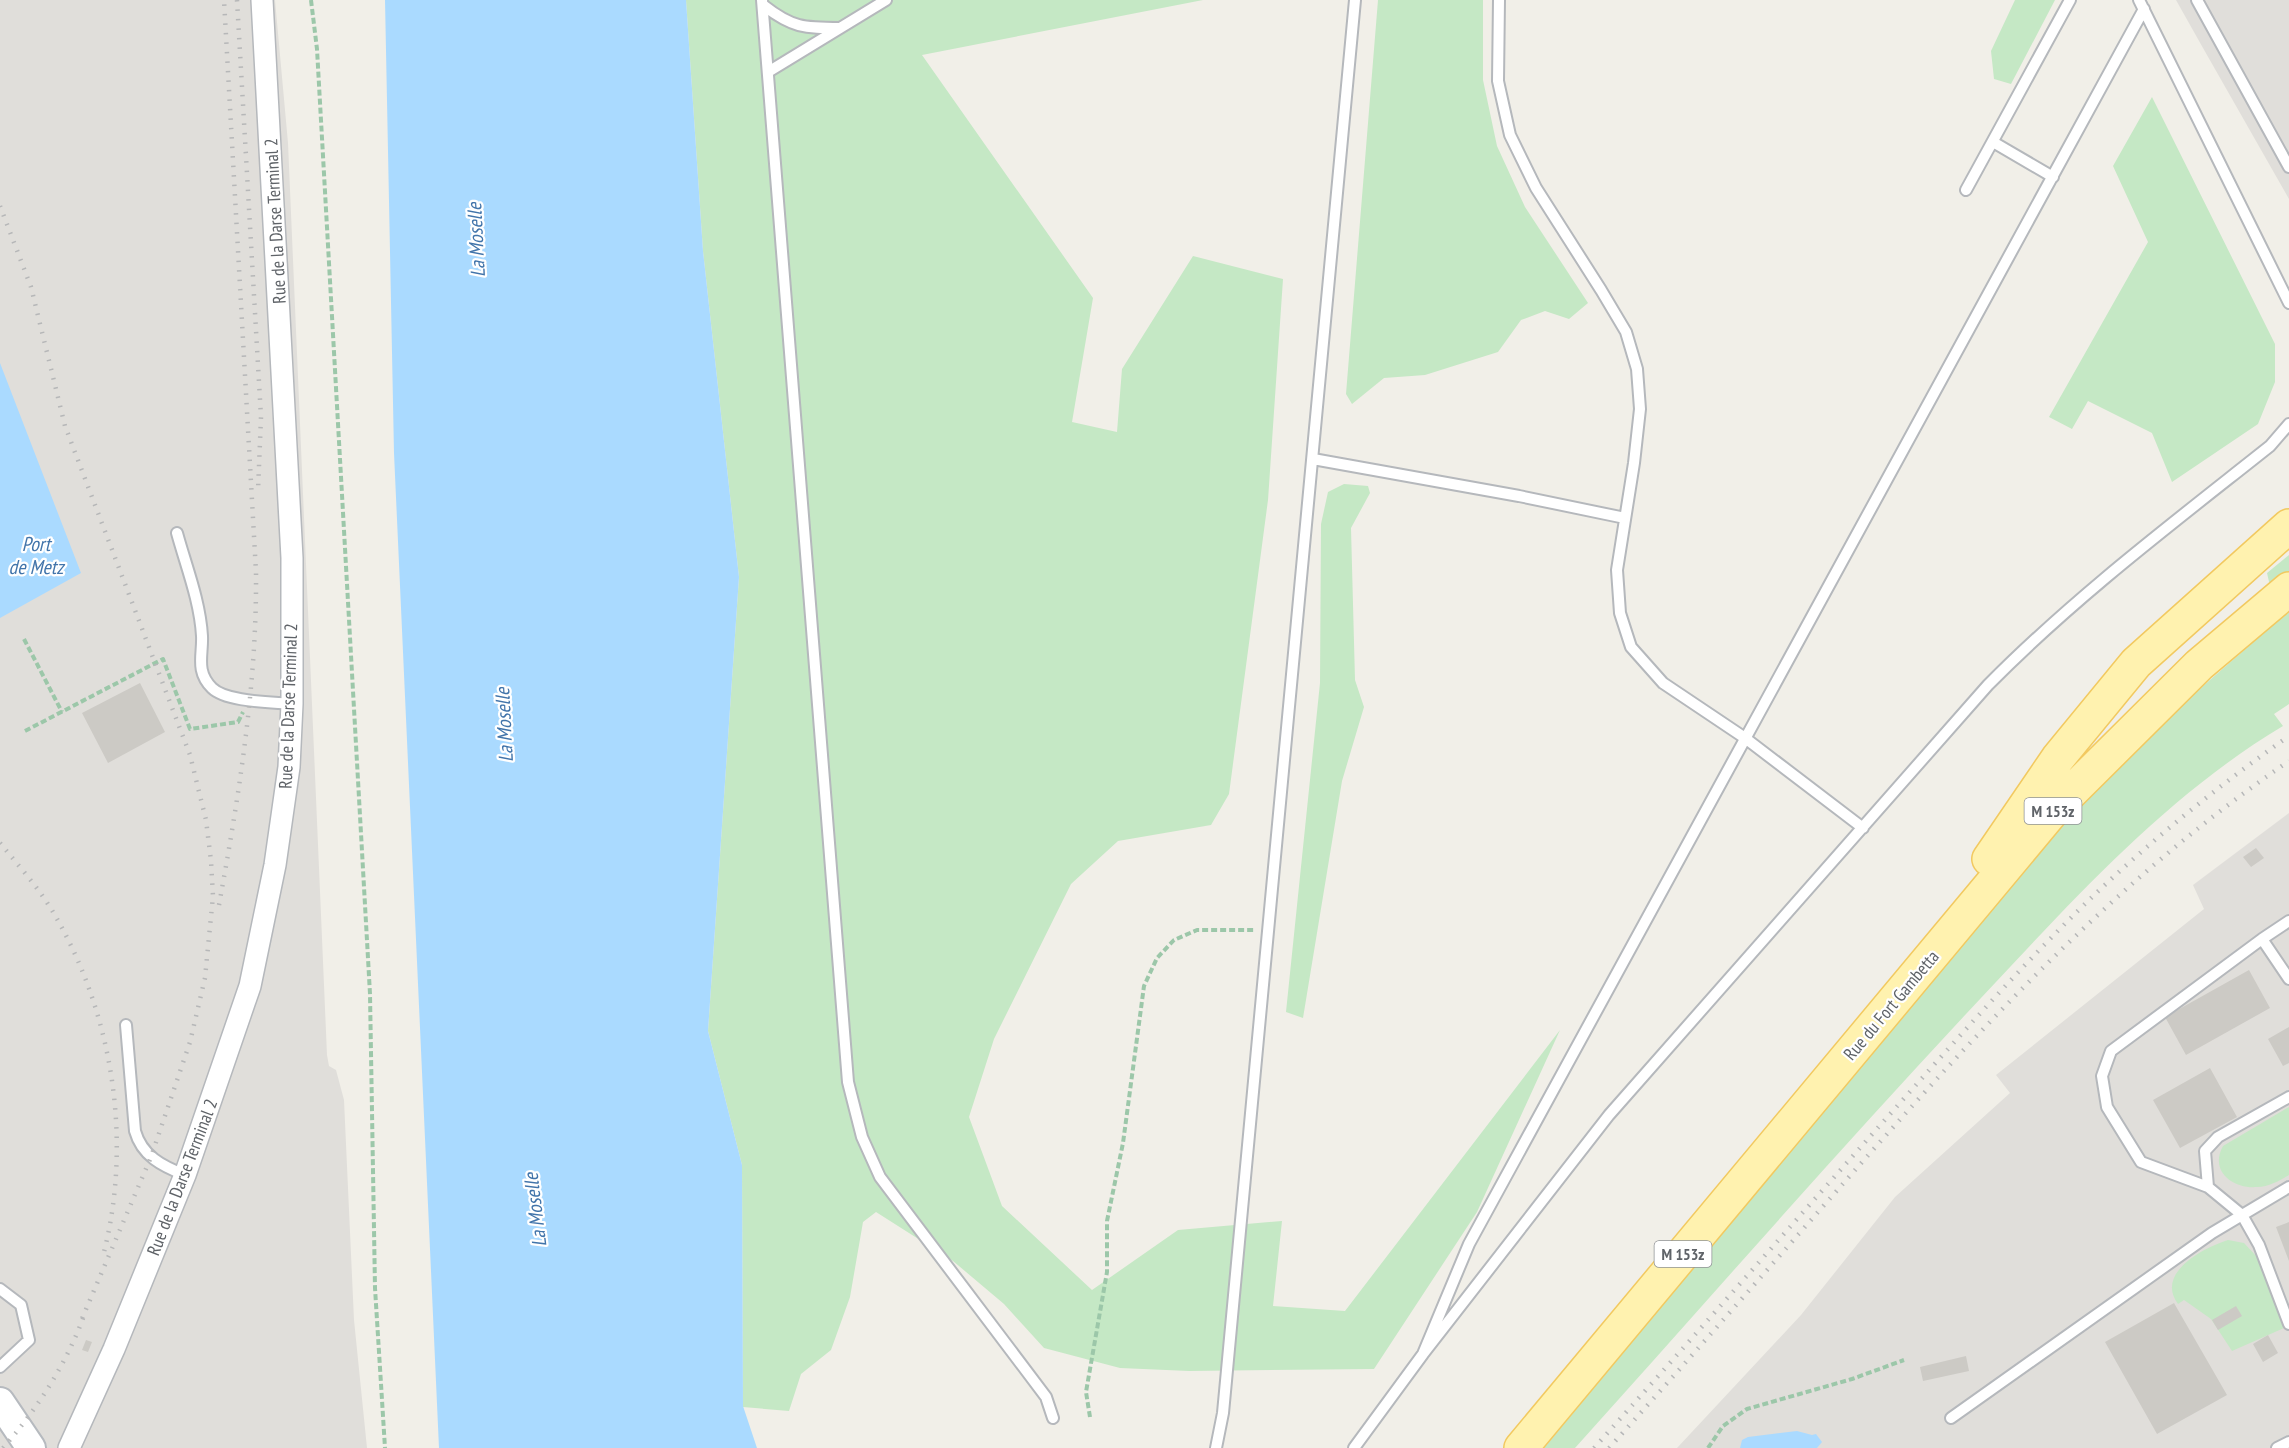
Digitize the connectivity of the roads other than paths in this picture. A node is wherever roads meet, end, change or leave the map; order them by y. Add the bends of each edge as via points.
1 (262, 0) edge
2 (886, 0) edge
3 (1355, 0) edge
4 (1499, 0) edge
5 (2070, 0) edge
6 (2197, 0) edge
7 (762, 2) edge
8 (2142, 4) edge
9 (840, 28) junction
10 (768, 72) junction
11 (1993, 142) junction
12 (2289, 167) edge
13 (2053, 177) junction
14 (1966, 190) dead end
15 (2289, 303) edge
16 (2289, 423) edge
17 (1313, 459) junction
18 (1625, 518) junction
19 (2289, 526) edge
20 (177, 533) dead end
21 (2289, 589) edge
22 (292, 704) junction
23 (1745, 738) junction
24 (1863, 828) junction
25 (2289, 921) edge
26 (2262, 939) junction
27 (2289, 980) edge
28 (126, 1025) dead end
29 (1845, 1060) junction
30 (2289, 1097) edge
31 (185, 1175) junction
32 (2208, 1187) junction
33 (2289, 1187) edge
34 (2242, 1215) junction
35 (0, 1289) edge
36 (2289, 1324) edge
37 (1423, 1354) junction
38 (0, 1367) edge
39 (0, 1402) edge
40 (1053, 1418) dead end
41 (1951, 1418) dead end
42 (2289, 1442) edge
43 (31, 1448) edge
44 (69, 1448) edge
45 (1216, 1448) edge
46 (1354, 1448) edge
47 (1521, 1448) edge
48 (2277, 1448) edge

1 - 22 street, Rue de la Darse Terminal 2 via 292,558
2 - 9 lane
3 - 17 lane
4 - 18 lane via 1498,81 1510,135 1536,188 1626,332 1637,369 1640,409
5 - 11 lane
6 - 12 lane
7 - 9 lane via 781,20 808,28
7 - 10 lane
8 - 13 lane
8 - 15 lane
9 - 10 lane
10 - 40 lane via 848,1082 862,1137 880,1177 1046,1397
11 - 13 lane
11 - 14 lane
13 - 23 lane
16 - 24 lane via 2270,446 2094,586 2028,644
17 - 18 lane
17 - 45 lane via 1223,1413
18 - 23 lane via 1617,570 1620,613 1631,647 1663,683
19 - 29 main road via 2136,663 2058,758 1986,862 1911,952
20 - 22 lane via 198,610 202,637 199,663 211,687 219,693 251,700
21 - 29 main road, Rue du Fort Gambetta / M 153z via 2199,665 2055,808
22 - 31 street, Rue de la Darse Terminal 2 via 289,767 258,953
23 - 24 lane
23 - 37 lane via 1469,1244
24 - 37 lane via 1609,1115
25 - 26 lane
26 - 27 lane
26 - 32 lane via 2111,1051 2102,1076 2107,1107 2141,1162
28 - 31 lane via 138,1140 151,1157
29 - 47 main road, Rue du Fort Gambetta / M 153z
30 - 32 lane via 2218,1137 2205,1151
31 - 44 street, Rue de la Darse Terminal 2
32 - 34 lane
33 - 34 lane
34 - 36 lane via 2259,1245
34 - 41 lane via 2163,1266
35 - 38 lane via 21,1305 29,1340
37 - 46 lane
39 - 43 street
42 - 48 lane

